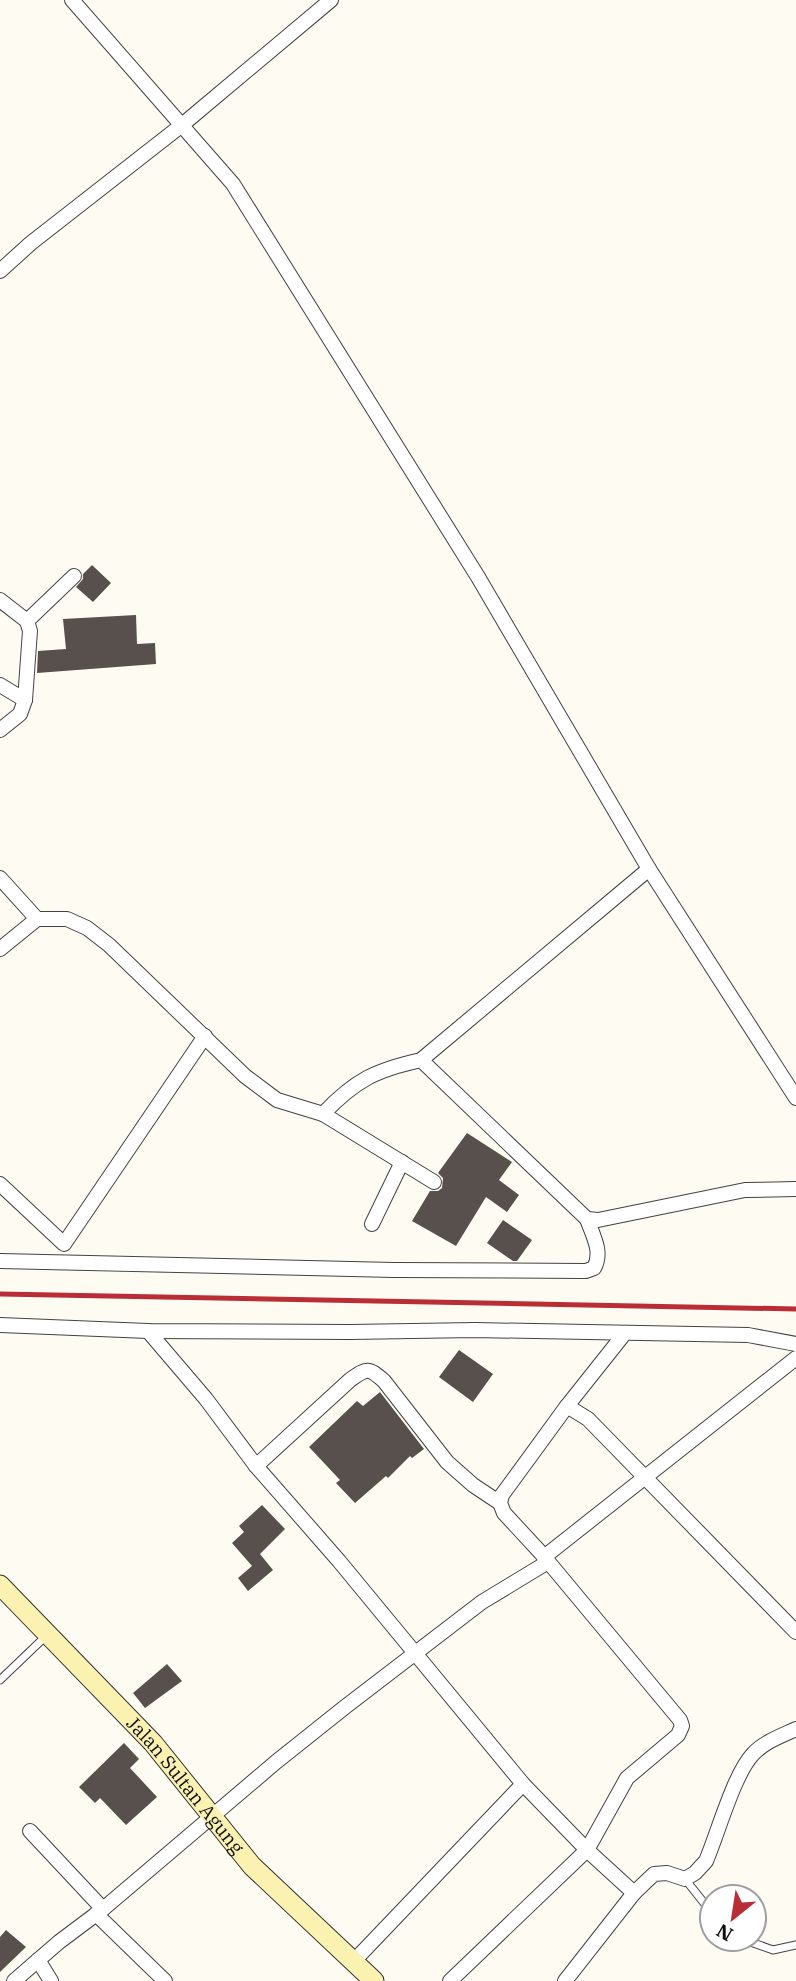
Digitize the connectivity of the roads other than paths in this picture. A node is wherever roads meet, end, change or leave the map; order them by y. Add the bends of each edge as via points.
1 (72, 0) edge
2 (331, 0) edge
3 (181, 125) junction
4 (0, 271) edge
5 (74, 576) dead end
6 (0, 600) edge
7 (27, 621) junction
8 (0, 685) edge
9 (25, 700) junction
10 (0, 730) edge
11 (649, 869) junction
12 (0, 878) edge
13 (37, 919) junction
14 (0, 949) edge
15 (205, 1036) junction
16 (421, 1060) junction
17 (796, 1098) edge
18 (323, 1114) junction
19 (402, 1162) junction
20 (434, 1182) dead end
21 (0, 1184) edge
22 (796, 1189) edge
23 (587, 1219) junction
24 (372, 1224) dead end
25 (64, 1244) junction
26 (0, 1261) edge
27 (82, 1262) junction
28 (0, 1325) edge
29 (148, 1331) junction
30 (625, 1333) junction
31 (796, 1344) edge
32 (796, 1359) edge
33 (567, 1406) junction
34 (256, 1466) junction
35 (643, 1476) junction
36 (500, 1503) junction
37 (546, 1560) junction
38 (0, 1586) edge
39 (796, 1632) edge
40 (46, 1636) junction
41 (416, 1655) junction
42 (0, 1680) edge
43 (796, 1729) edge
44 (523, 1784) junction
45 (211, 1817) junction
46 (30, 1831) dead end
47 (587, 1850) junction
48 (685, 1879) junction
49 (634, 1893) junction
50 (698, 1895) edge
51 (100, 1911) junction
52 (796, 1945) edge
53 (768, 1948) edge
54 (38, 1960) junction
55 (353, 1962) junction
56 (14, 1981) edge
57 (51, 1981) edge
58 (165, 1981) edge
59 (374, 1981) edge
60 (450, 1981) edge
61 (565, 1981) edge

1 - 3 street
2 - 3 street
3 - 4 street
3 - 11 street via 233,184 478,578
5 - 7 street
6 - 7 street
7 - 9 street
8 - 9 street
9 - 10 street via 20,714
11 - 16 street
11 - 17 street
12 - 13 street
13 - 14 street
13 - 15 street via 67,919 87,928
15 - 18 street via 244,1076 277,1100
15 - 25 street
16 - 18 street via 367,1077
16 - 23 street
18 - 19 street
19 - 20 street
19 - 24 street
21 - 25 street
22 - 23 street via 745,1190
23 - 27 street via 599,1259 586,1271
25 - 27 street
26 - 27 street
28 - 29 street
29 - 30 street
29 - 34 street
30 - 31 street via 748,1335
30 - 33 street
32 - 35 street
33 - 35 street via 588,1419
33 - 36 street
34 - 36 street via 350,1380 364,1370 372,1371 447,1462
34 - 41 street
35 - 37 street
35 - 39 street
36 - 37 street
37 - 41 street via 482,1602
37 - 47 street via 682,1726 678,1735 627,1778
38 - 40 street, Jalan Sultan Agung
40 - 42 lane
40 - 45 street, Jalan Sultan Agung via 153,1743
41 - 44 street
41 - 45 street
43 - 48 street via 769,1741 743,1767 706,1861
44 - 47 street
44 - 55 street
45 - 51 street
45 - 55 street, Jalan Sultan Agung via 252,1866
46 - 51 street
47 - 49 street
47 - 60 street
48 - 49 street via 653,1874
48 - 50 lane
49 - 61 street
51 - 54 street
51 - 58 street
52 - 53 lane
54 - 56 street
54 - 57 street
55 - 59 street, Jalan Sultan Agung

